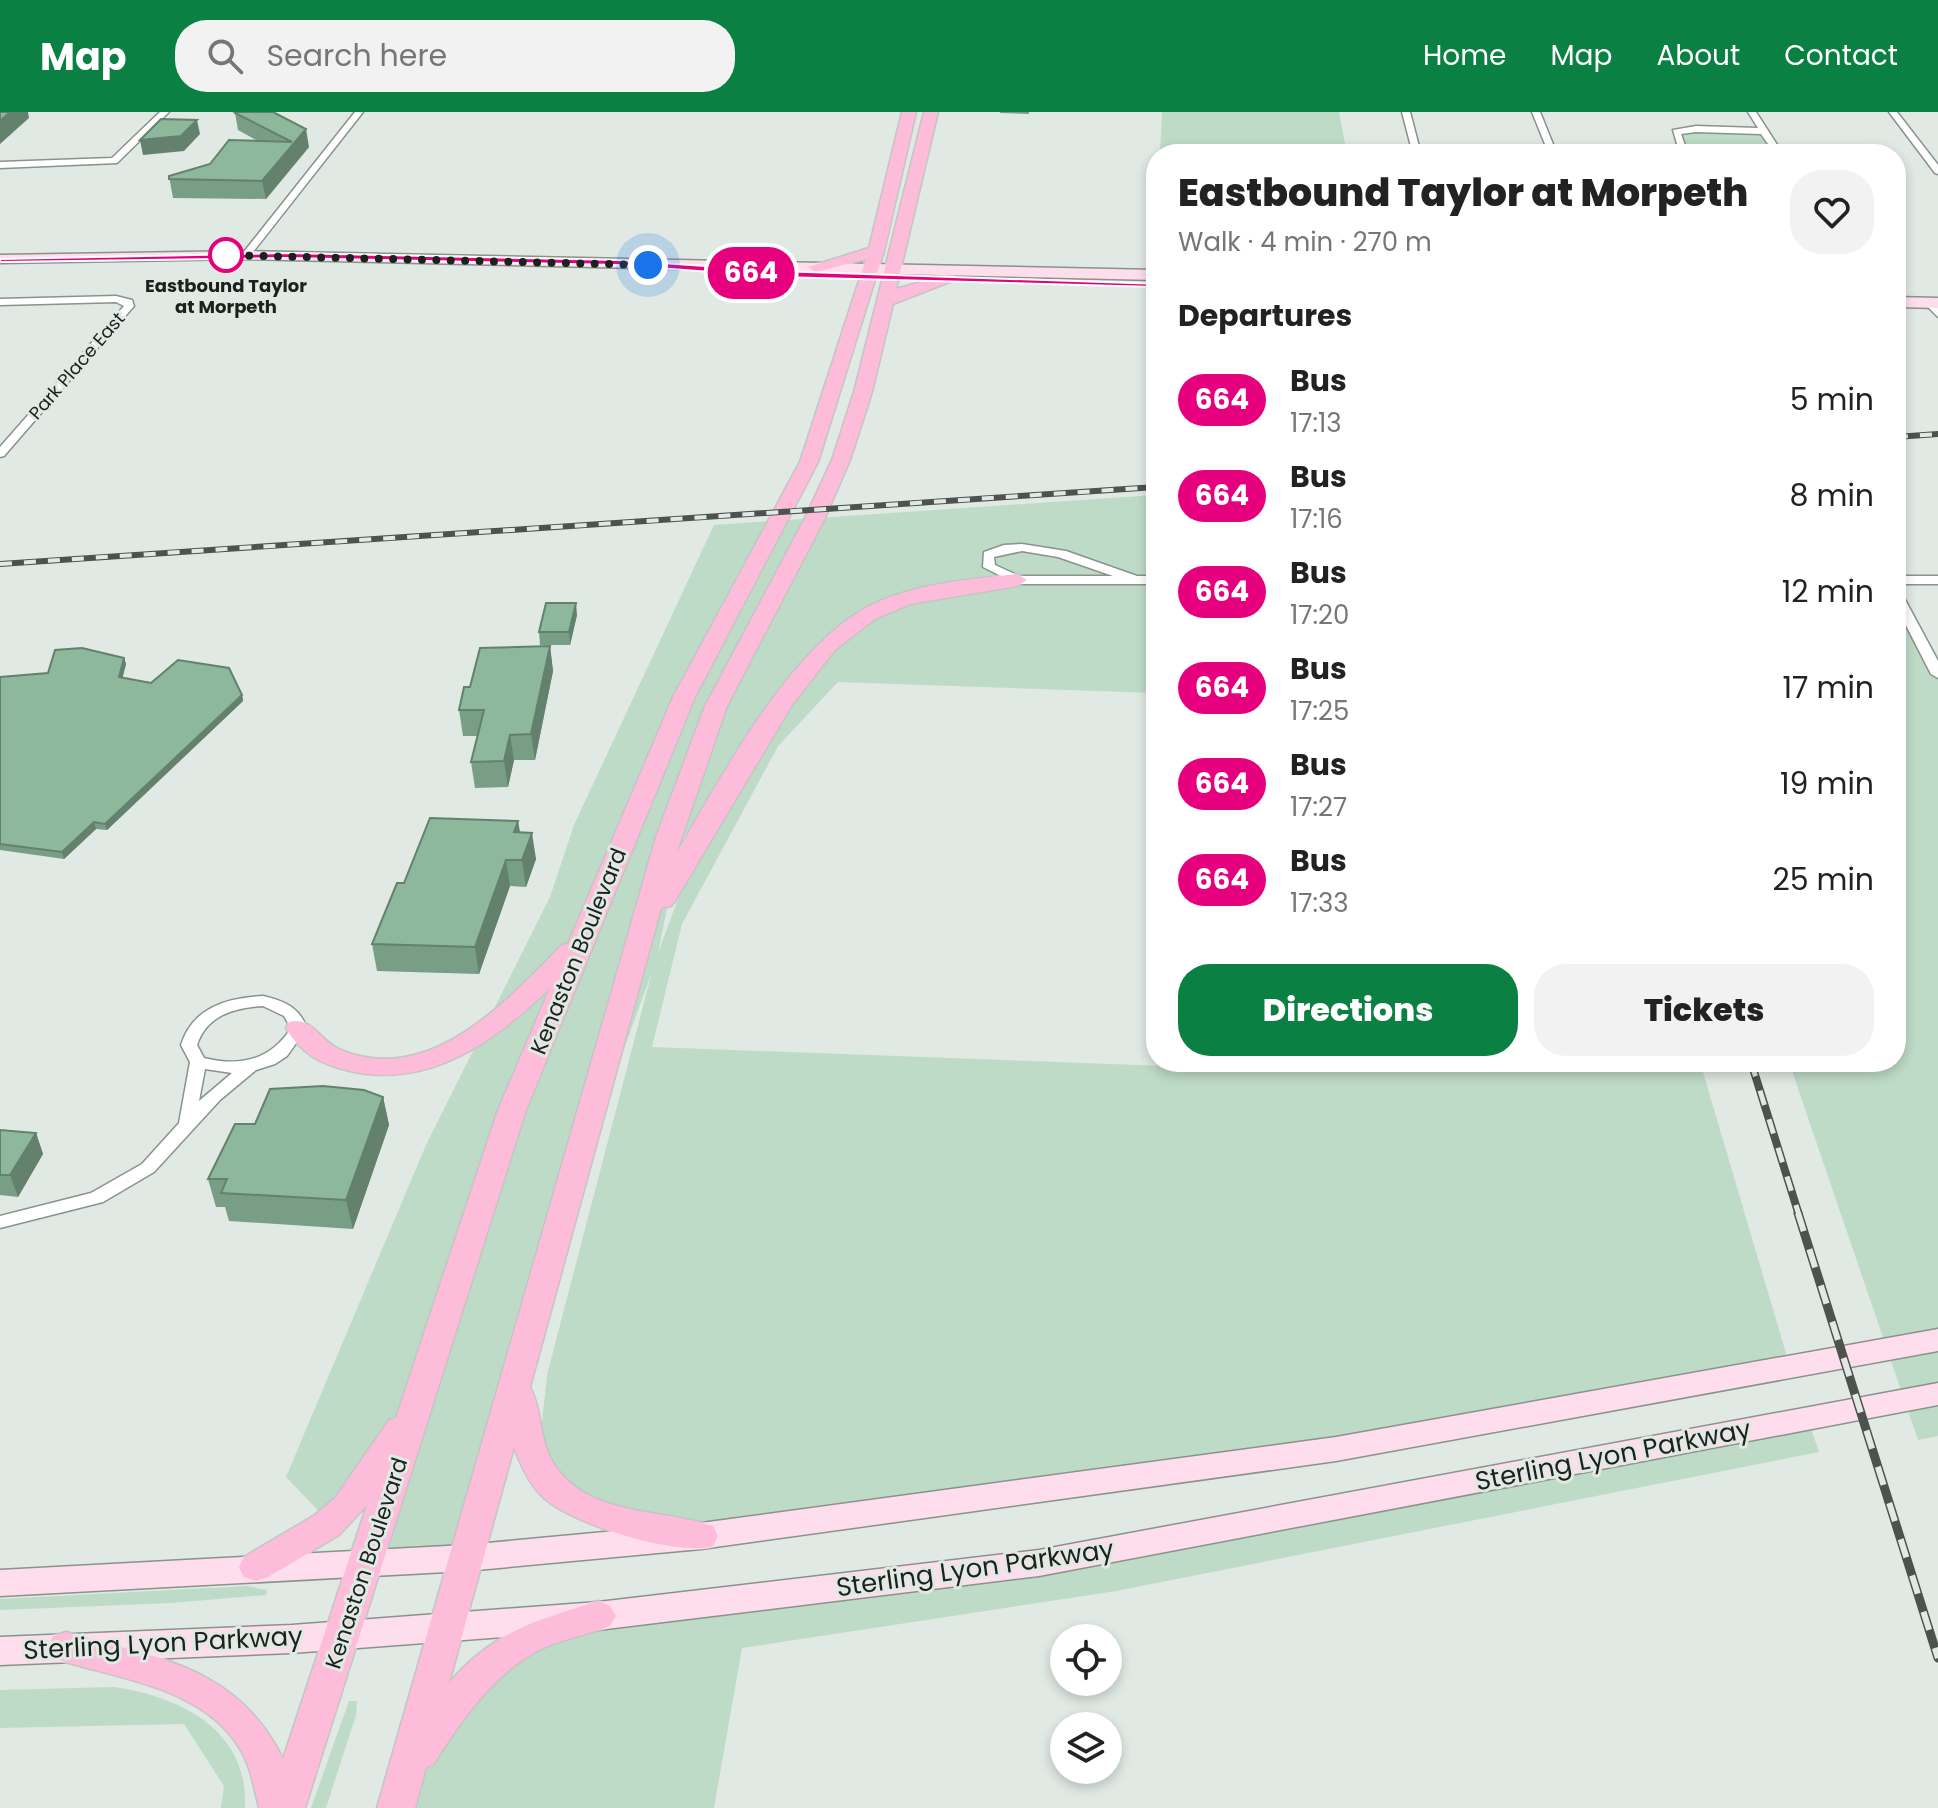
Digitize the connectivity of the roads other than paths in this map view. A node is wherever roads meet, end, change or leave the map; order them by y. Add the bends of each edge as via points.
1 (165, 112) edge
2 (359, 112) edge
3 (909, 112) edge
4 (931, 112) edge
5 (1406, 112) edge
6 (1536, 112) edge
7 (1752, 112) edge
8 (1893, 112) edge
9 (1764, 131) junction
10 (1414, 144) edge
11 (1549, 144) edge
12 (1680, 144) edge
13 (1772, 144) edge
14 (0, 165) edge
15 (1938, 171) edge
16 (876, 251) junction
17 (899, 252) junction
18 (246, 255) junction
19 (0, 259) edge
20 (817, 271) junction
21 (868, 273) junction
22 (943, 275) junction
23 (1146, 275) edge
24 (891, 282) junction
25 (1146, 284) edge
26 (848, 290) junction
27 (1906, 296) edge
28 (0, 302) edge
29 (1906, 302) edge
30 (1936, 303) edge
31 (0, 454) edge
32 (1017, 580) junction
33 (1136, 580) junction
34 (1146, 580) edge
35 (1906, 580) edge
36 (1938, 580) edge
37 (1906, 613) edge
38 (1938, 674) edge
39 (582, 940) junction
40 (632, 962) junction
41 (299, 1028) junction
42 (198, 1062) junction
43 (250, 1067) junction
44 (187, 1123) junction
45 (0, 1222) edge
46 (1938, 1340) edge
47 (517, 1381) junction
48 (1938, 1394) edge
49 (418, 1403) junction
50 (701, 1536) junction
51 (466, 1558) junction
52 (364, 1564) junction
53 (256, 1567) junction
54 (0, 1583) edge
55 (598, 1616) junction
56 (448, 1626) junction
57 (343, 1633) junction
58 (66, 1647) junction
59 (0, 1651) edge
60 (400, 1792) edge
61 (278, 1808) edge
62 (286, 1808) edge

1 - 14 street via 114,161
2 - 18 street
3 - 16 main road, Kenaston Boulevard
4 - 17 main road, Kenaston Boulevard
5 - 10 street
6 - 11 street
7 - 9 street
8 - 15 street
9 - 12 street via 1676,132
9 - 13 street
16 - 20 main road
16 - 21 main road, Kenaston Boulevard
17 - 22 main road via 909,262
17 - 24 main road, Kenaston Boulevard
18 - 19 main road
18 - 20 main road
20 - 21 main road
20 - 26 main road
21 - 24 main road
21 - 26 main road, Kenaston Boulevard
22 - 23 main road
22 - 24 main road
22 - 24 main road via 914,287
22 - 25 main road
24 - 40 main road, Kenaston Boulevard via 841,460 716,706 685,785
26 - 39 main road, Kenaston Boulevard via 809,462 684,697
27 - 30 main road
28 - 31 street, Park Place East via 116,299 129,306
29 - 30 main road
32 - 33 street
32 - 33 street via 989,567 988,555 1008,546 1030,546
32 - 40 main road via 957,588 870,613 817,656 681,864
33 - 34 street
35 - 36 street
37 - 38 street
39 - 41 main road via 485,1033 435,1059 395,1067 356,1066 308,1044
39 - 49 main road, Kenaston Boulevard via 512,1110
40 - 47 main road, Kenaston Boulevard
41 - 42 street via 291,1011 279,1005 228,1006 191,1034 189,1045
41 - 43 street via 282,1053
42 - 43 street
42 - 44 street
43 - 44 street
44 - 45 street via 148,1168 97,1198
46 - 50 main road via 1336,1449
47 - 50 main road via 522,1433 535,1467 551,1488 582,1509 614,1520
47 - 51 main road, Kenaston Boulevard
48 - 55 main road, Sterling Lyon Parkway via 1039,1563
49 - 52 main road, Kenaston Boulevard
49 - 53 main road via 347,1508
50 - 51 main road
51 - 52 main road
51 - 56 main road, Kenaston Boulevard
52 - 53 main road
52 - 57 main road, Kenaston Boulevard
53 - 54 main road
55 - 56 main road, Sterling Lyon Parkway
55 - 60 main road via 526,1640 476,1678 442,1719
56 - 57 main road, Sterling Lyon Parkway
56 - 60 main road, Kenaston Boulevard
57 - 58 main road, Sterling Lyon Parkway
57 - 62 main road, Kenaston Boulevard
58 - 59 main road, Sterling Lyon Parkway
58 - 61 main road via 220,1699 266,1756

